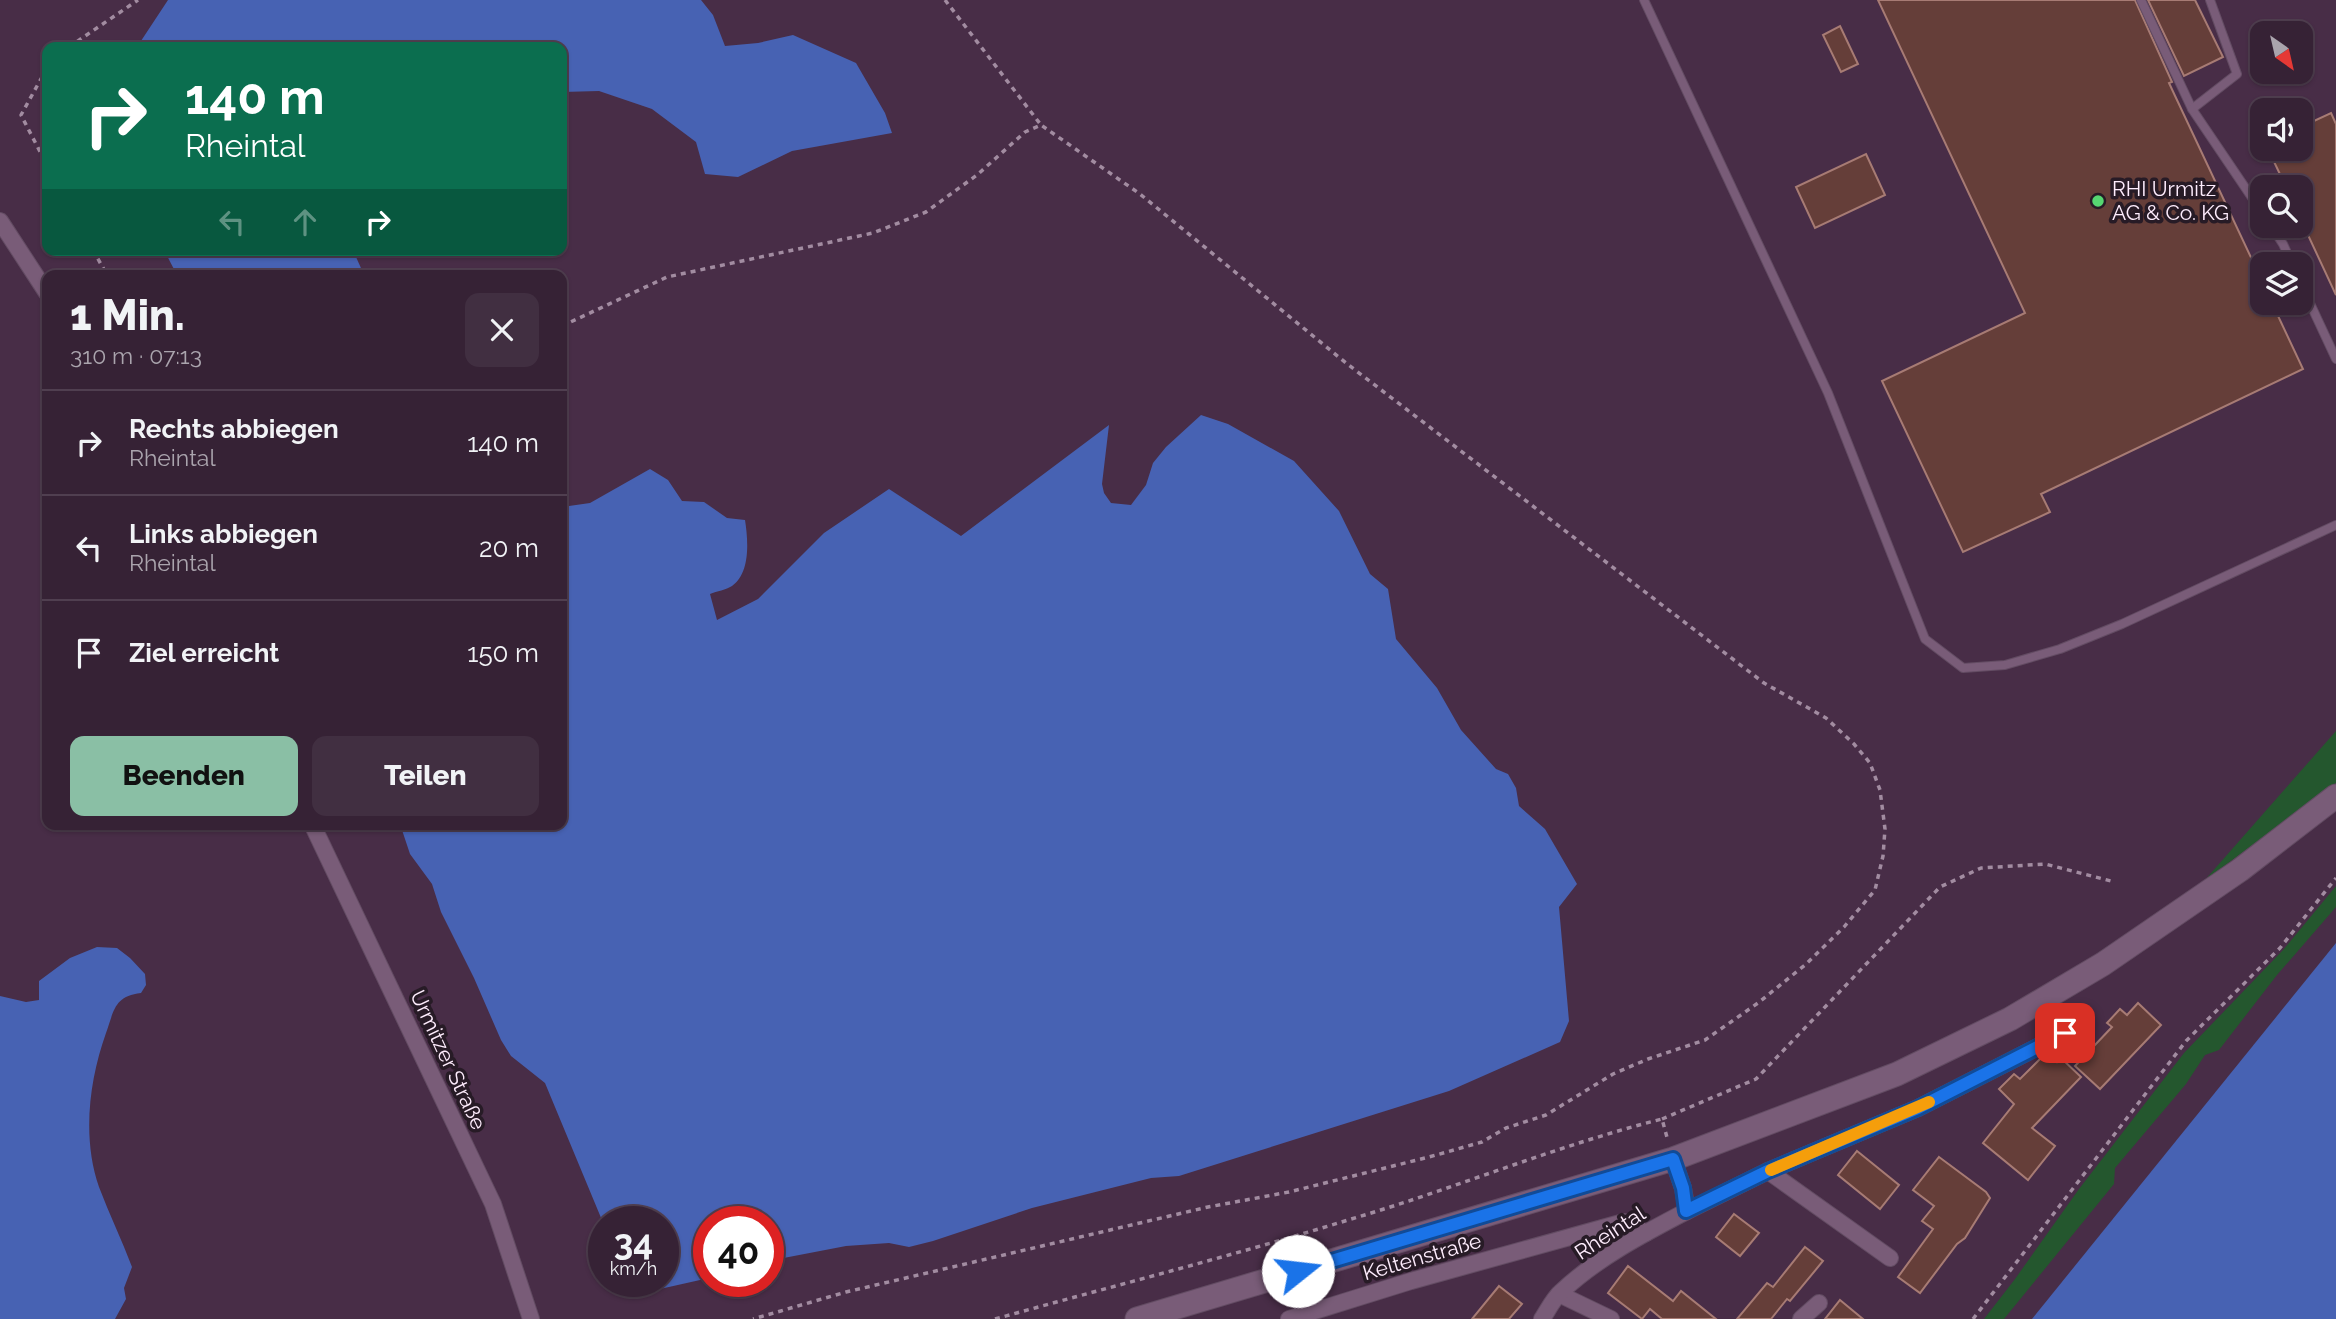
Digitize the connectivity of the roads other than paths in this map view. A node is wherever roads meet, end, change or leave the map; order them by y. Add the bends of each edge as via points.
1 (1644, 0) edge
2 (2141, 0) edge
3 (2210, 0) edge
4 (2192, 109) junction
5 (2250, 195) edge
6 (0, 221) edge
7 (42, 285) edge
8 (2313, 310) edge
9 (2336, 359) edge
10 (2336, 525) edge
11 (2336, 796) edge
12 (315, 830) edge
13 (2065, 1033) dead end
14 (1673, 1159) junction
15 (1768, 1171) junction
16 (1686, 1211) junction
17 (1646, 1233) junction
18 (1890, 1258) dead end
19 (1559, 1294) junction
20 (1819, 1303) dead end
21 (531, 1319) edge
22 (1137, 1319) edge
23 (1289, 1319) edge
24 (1542, 1319) edge
25 (1611, 1319) edge
26 (1801, 1319) edge

1 - 10 lane via 1828,393 1925,639 1963,668 2005,665 2060,649
2 - 4 lane
3 - 4 lane via 2237,74
4 - 5 lane
6 - 7 street
8 - 9 lane
11 - 14 street via 2241,870 2103,964 2010,1018 1897,1074
12 - 21 street, Urmitzer Straße via 493,1204
13 - 15 street, Rheintal via 1918,1108
14 - 16 street
14 - 22 street
15 - 16 street, Rheintal
15 - 18 street
16 - 17 street, Rheintal
17 - 19 street, Rheintal
17 - 23 street, Keltenstraße via 1624,1222
19 - 24 street, Rheintal
19 - 25 street
20 - 26 street

